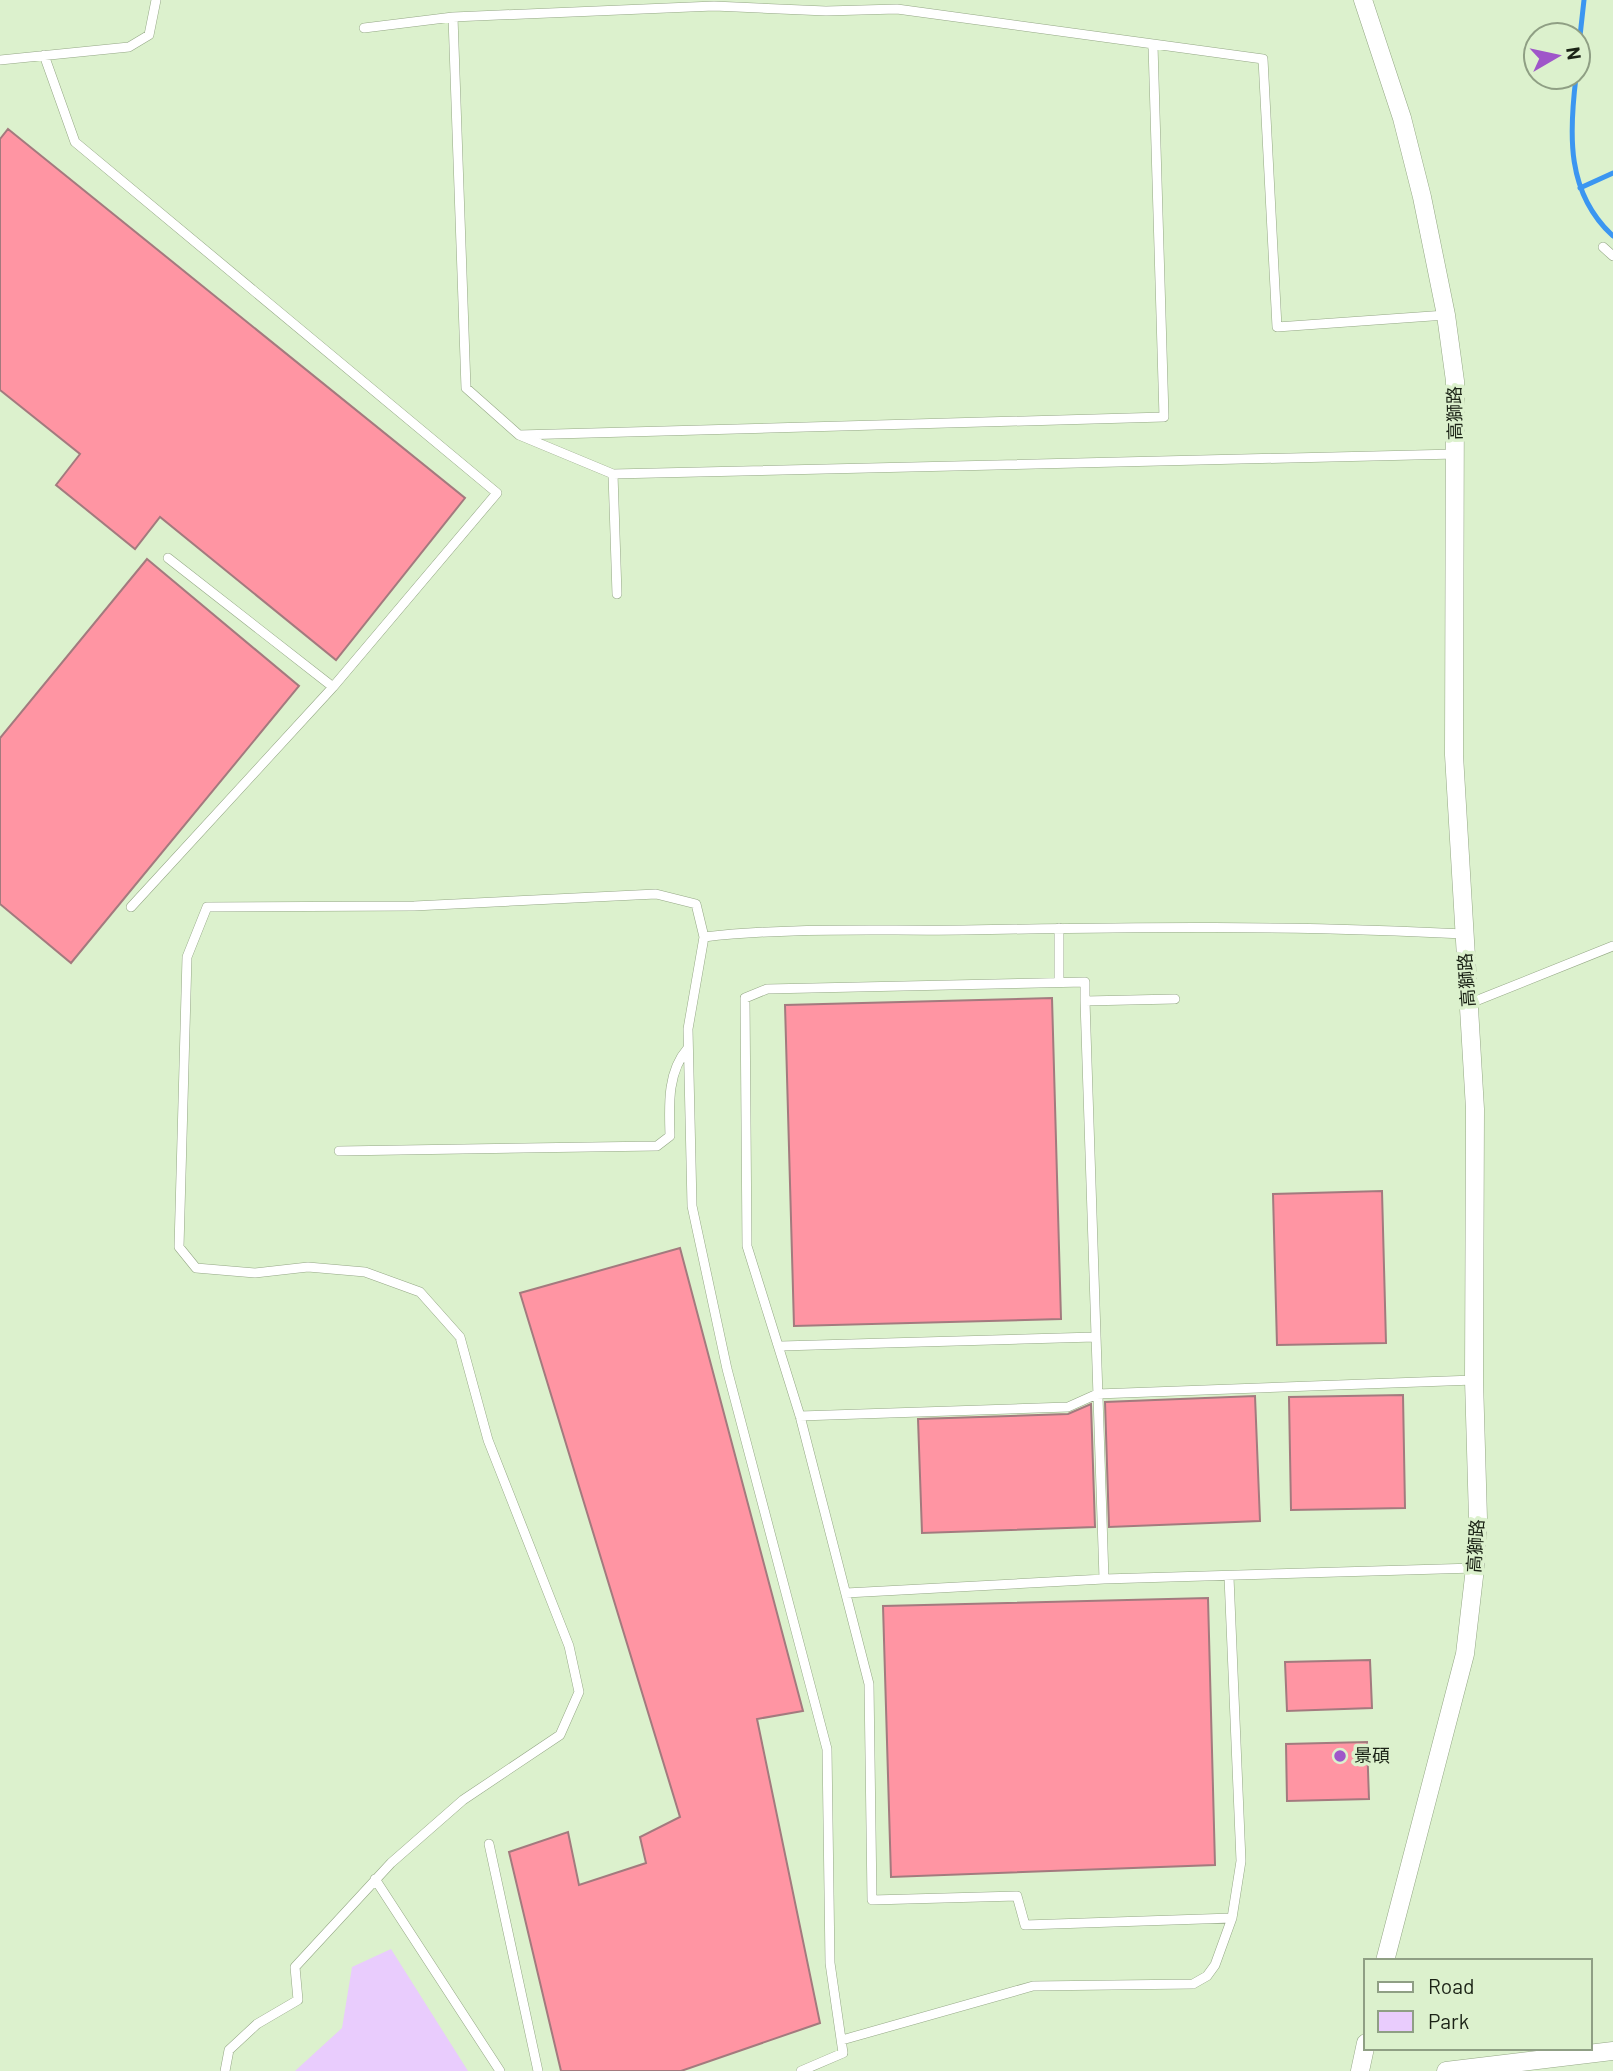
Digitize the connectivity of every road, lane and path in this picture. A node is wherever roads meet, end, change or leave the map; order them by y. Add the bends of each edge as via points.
1 (156, 0) edge
2 (1363, 0) edge
3 (453, 17) junction
4 (364, 29) dead end
5 (1153, 45) junction
6 (44, 55) junction
7 (0, 60) edge
8 (1603, 247) dead end
9 (1613, 256) edge
10 (1446, 314) junction
11 (519, 435) junction
12 (1456, 454) junction
13 (613, 474) junction
14 (168, 558) dead end
15 (617, 594) dead end
16 (333, 688) junction
17 (131, 907) dead end
18 (1059, 928) junction
19 (1464, 934) junction
20 (705, 937) junction
21 (1613, 946) edge
22 (1059, 982) junction
23 (1175, 999) dead end
24 (1085, 1001) junction
25 (1468, 1004) junction
26 (688, 1048) junction
27 (339, 1151) dead end
28 (1095, 1337) junction
29 (781, 1346) junction
30 (1474, 1380) junction
31 (1097, 1394) junction
32 (800, 1416) junction
33 (1475, 1568) junction
34 (1229, 1577) junction
35 (1104, 1579) junction
36 (846, 1593) junction
37 (489, 1844) dead end
38 (375, 1880) junction
39 (1232, 1918) junction
40 (1386, 1959) edge
41 (842, 2040) junction
42 (1364, 2050) edge
43 (1613, 2051) edge
44 (225, 2071) edge
45 (500, 2071) edge
46 (538, 2071) edge
47 (801, 2071) edge
48 (1360, 2071) edge
49 (1446, 2071) edge

1 - 6 lane via 149,34 128,47
2 - 10 street, 高獅路 via 1402,118
3 - 4 lane
3 - 5 lane via 714,6 897,9
3 - 11 lane via 466,388
5 - 10 lane via 1263,60 1277,327
5 - 11 lane via 1164,417
6 - 7 lane
6 - 16 lane via 75,142 497,493
8 - 9 lane
10 - 12 street, 高獅路 via 1455,381
11 - 13 lane
12 - 13 lane
12 - 19 street, 高獅路 via 1454,755
13 - 15 lane
14 - 16 lane
16 - 17 lane
18 - 19 lane via 1357,928
18 - 20 lane via 764,930
18 - 22 lane
19 - 25 street, 高獅路
20 - 26 lane
20 - 38 lane via 696,904 656,894 414,906 207,907 187,957 179,1247 196,1268 255,1273 308,1267 365,1272 420,1292 460,1337 488,1440 569,1646 579,1692 560,1735 463,1800
21 - 25 lane
22 - 24 lane via 1085,982
22 - 29 lane via 767,989 745,998 747,1246
23 - 24 lane
24 - 28 lane
25 - 30 street, 高獅路 via 1475,1109
26 - 27 lane via 675,1062 670,1136 657,1146
26 - 41 lane via 692,1206 727,1369 827,1749 830,1963
28 - 29 lane
28 - 31 lane
29 - 32 lane
30 - 31 lane
30 - 33 street, 高獅路
31 - 32 lane via 1068,1407
31 - 35 lane
32 - 36 lane
33 - 34 lane
33 - 40 street, 高獅路 via 1465,1654
34 - 35 lane
34 - 39 lane via 1241,1861
35 - 36 lane
36 - 39 lane via 869,1684 872,1900 1017,1896 1025,1925
37 - 46 lane
38 - 44 lane via 295,1967 298,2000 257,2024 229,2050
38 - 45 lane
39 - 41 lane via 1215,1965 1193,1984 1032,1986
41 - 47 lane via 844,2053
42 - 48 street
43 - 49 street

